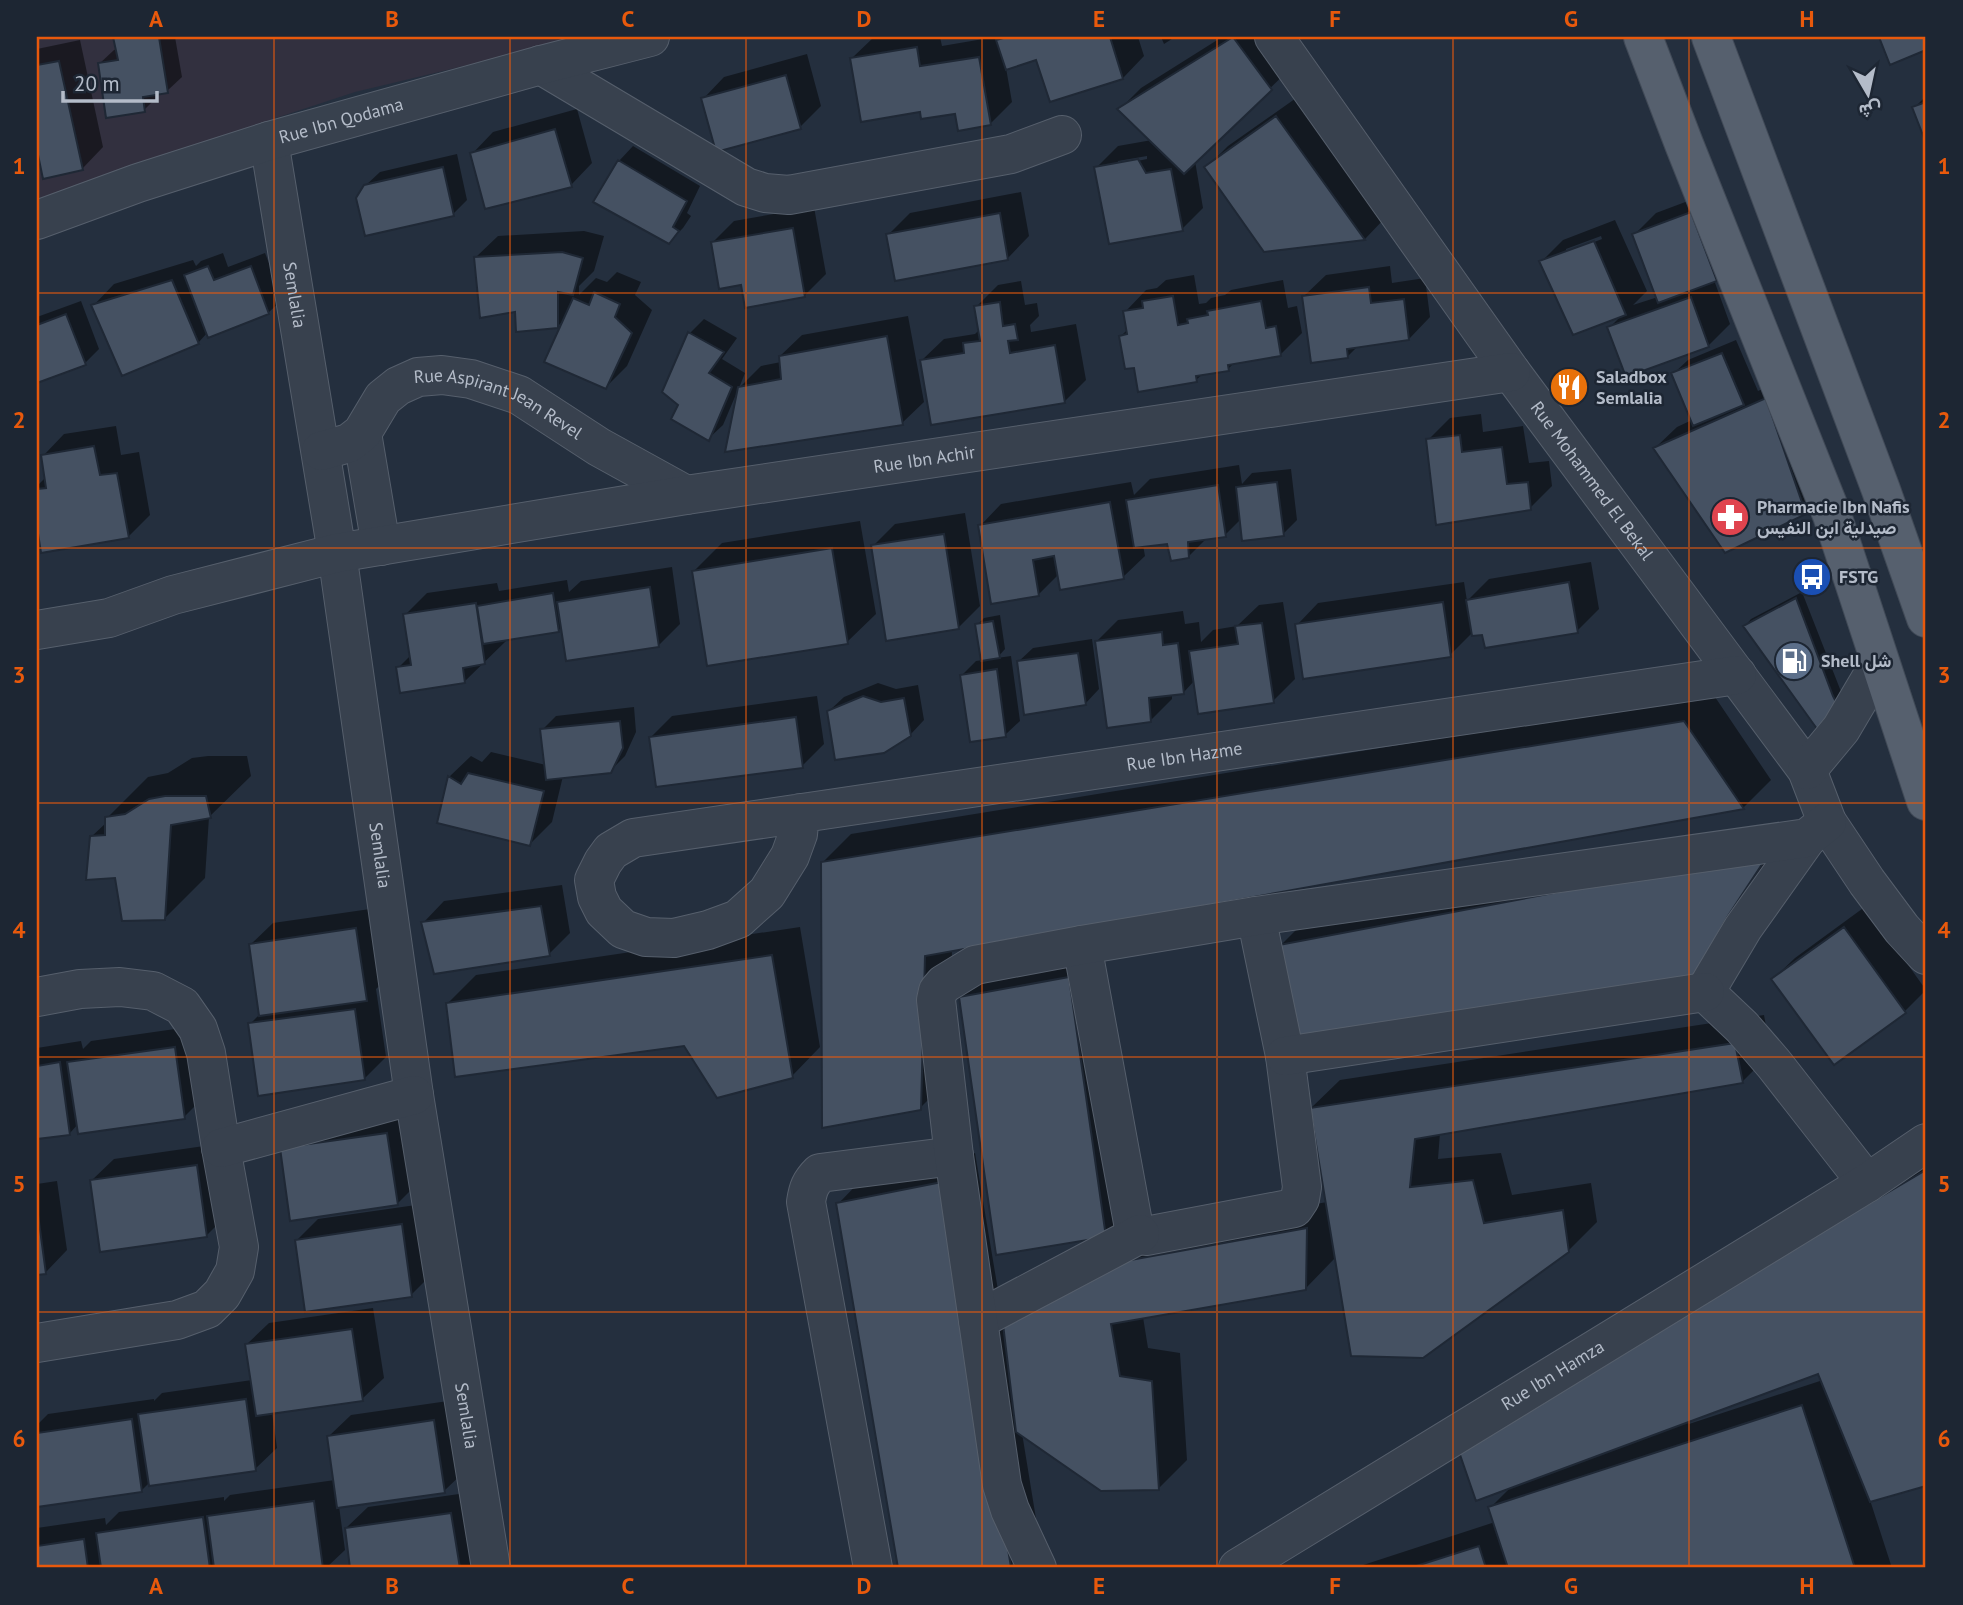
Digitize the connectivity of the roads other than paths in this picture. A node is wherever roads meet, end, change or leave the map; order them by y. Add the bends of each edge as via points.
1 (650, 37) edge
2 (1274, 37) edge
3 (1643, 37) edge
4 (1712, 37) edge
5 (541, 65) junction
6 (1062, 135) dead end
7 (269, 141) junction
8 (37, 220) edge
9 (1511, 372) junction
10 (362, 433) junction
11 (321, 450) junction
12 (686, 495) junction
13 (381, 546) junction
14 (337, 553) junction
15 (1926, 618) edge
16 (37, 630) edge
17 (1880, 663) junction
18 (1737, 675) junction
19 (1807, 769) junction
20 (1926, 801) edge
21 (800, 813) junction
22 (1817, 830) junction
23 (1256, 916) junction
24 (1914, 942) edge
25 (1082, 945) junction
26 (1705, 992) junction
27 (37, 997) edge
28 (1285, 1056) junction
29 (414, 1095) junction
30 (1926, 1143) edge
31 (221, 1148) junction
32 (954, 1156) junction
33 (1867, 1183) junction
34 (1140, 1234) junction
35 (978, 1320) junction
36 (37, 1343) edge
37 (491, 1568) edge
38 (873, 1568) edge
39 (1037, 1568) edge
40 (1238, 1568) edge

1 - 5 street, Rue Ibn Qodama
2 - 9 street, Rue Mohammed El Bekal
3 - 17 main road via 1832,515
4 - 15 main road
5 - 6 street via 746,187 765,193 789,195 1011,154
5 - 7 street, Rue Ibn Qodama
7 - 8 street, Rue Ibn Qodama
7 - 11 street, Semlalia
9 - 12 street, Rue Ibn Achir
9 - 18 street, Rue Mohammed El Bekal
10 - 11 street via 349,443
10 - 12 street, Rue Aspirant Jean Revel via 383,397 398,386 418,377 471,379 519,395 599,447
10 - 13 street
11 - 14 street, Semlalia
12 - 13 street, Rue Ibn Achir
13 - 14 street, Rue Ibn Achir
14 - 16 street, Rue Ibn Achir via 173,595 109,618
14 - 29 street, Semlalia
17 - 19 street via 1841,729
17 - 20 main road
18 - 19 street, Rue Mohammed El Bekal
18 - 21 street, Rue Ibn Hazme
19 - 22 street, Rue Mohammed El Bekal
21 - 21 street, Rue Ibn Hazme via 633,838 611,851 603,862 594,880 597,897 623,929 646,937 674,938 737,919 767,893 790,856
22 - 23 street
22 - 24 street, Rue Mohammed El Bekal via 1867,882
22 - 26 street via 1743,928
23 - 25 street
23 - 28 street
25 - 32 street via 975,965 937,991
25 - 34 street via 1134,1227
26 - 28 street
26 - 33 street via 1774,1064
27 - 31 street via 120,987 153,991 182,1006 198,1029 206,1054
28 - 34 street via 1301,1187 1294,1208
29 - 31 street
29 - 37 street, Semlalia
30 - 33 street, Rue Ibn Hamza
31 - 36 street via 239,1247 235,1271 222,1294 207,1309 177,1320
32 - 35 street
32 - 38 street via 820,1173 808,1188 806,1202
33 - 40 street, Rue Ibn Hamza
34 - 35 street
35 - 39 street via 1002,1485

